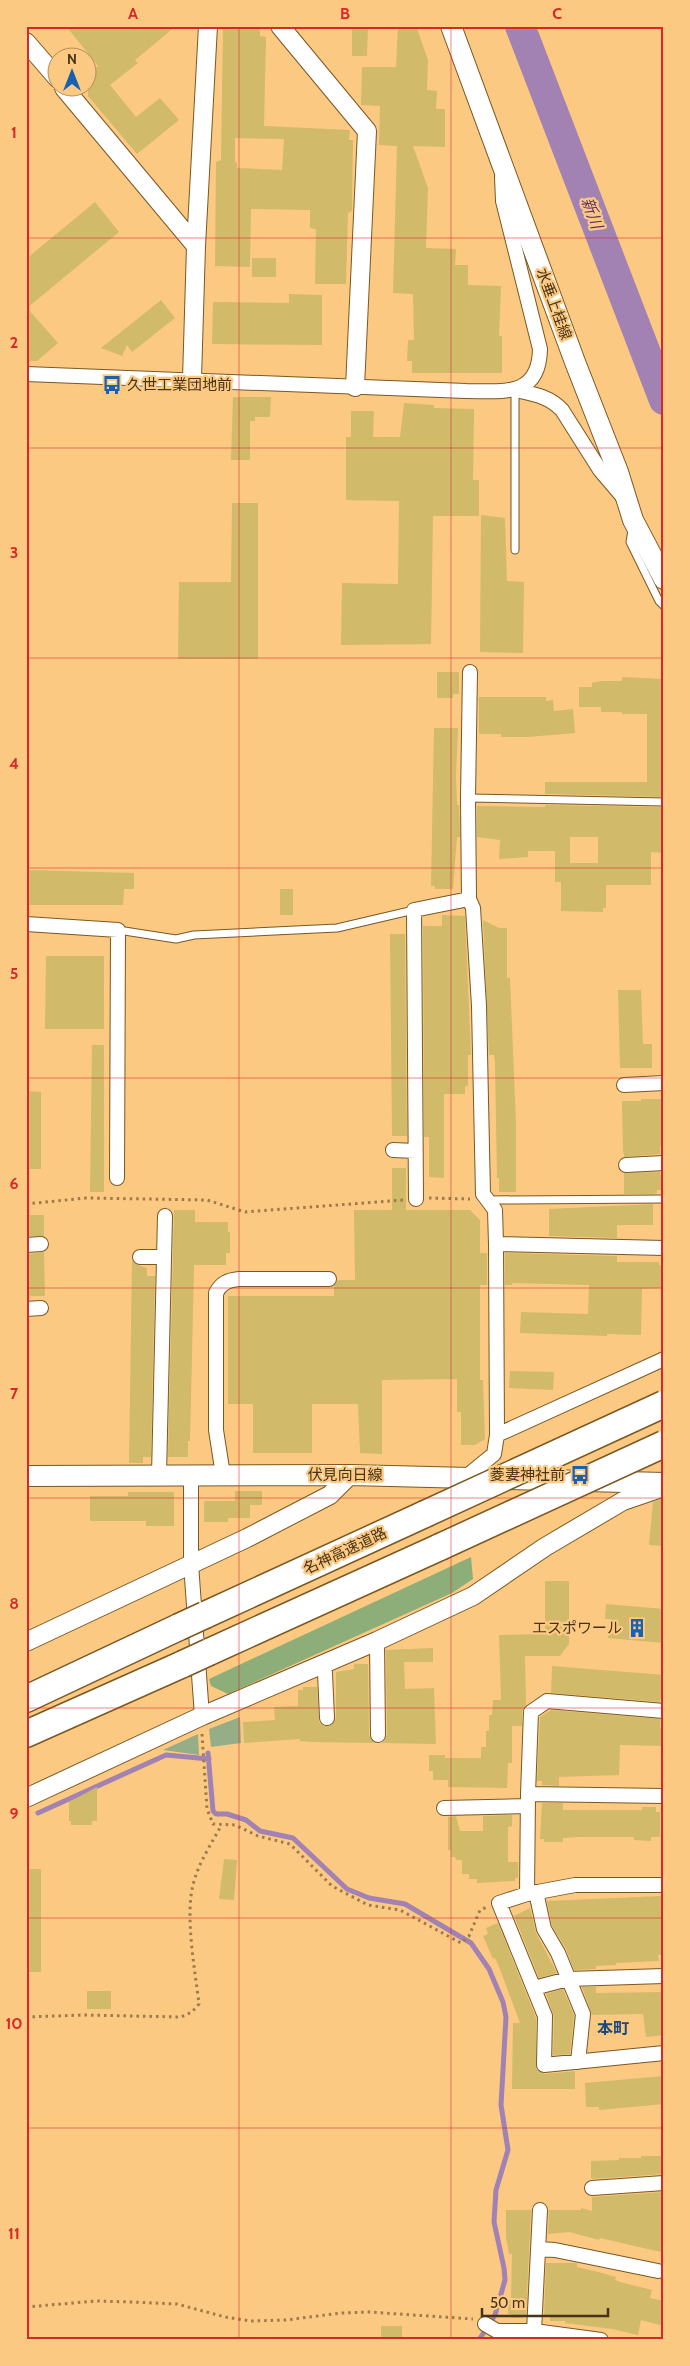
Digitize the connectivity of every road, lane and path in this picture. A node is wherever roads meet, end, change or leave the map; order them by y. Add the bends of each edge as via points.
1 (208, 26) edge
2 (280, 26) edge
3 (451, 26) edge
4 (26, 42) edge
5 (48, 67) edge
6 (72, 98) edge
7 (501, 161) junction
8 (196, 246) junction
9 (26, 374) edge
10 (192, 379) junction
11 (355, 387) junction
12 (515, 390) junction
13 (630, 510) junction
14 (515, 550) dead end
15 (664, 579) edge
16 (664, 606) edge
17 (470, 672) dead end
18 (468, 798) junction
19 (664, 802) edge
20 (469, 899) junction
21 (414, 910) junction
22 (26, 924) edge
23 (118, 930) junction
24 (664, 1083) edge
25 (624, 1085) dead end
26 (393, 1150) dead end
27 (415, 1151) junction
28 (664, 1163) edge
29 (626, 1165) dead end
30 (117, 1178) dead end
31 (416, 1199) junction
32 (664, 1199) edge
33 (487, 1200) junction
34 (26, 1204) edge
35 (165, 1216) dead end
36 (41, 1244) dead end
37 (496, 1244) junction
38 (26, 1245) edge
39 (664, 1248) edge
40 (140, 1257) dead end
41 (164, 1257) junction
42 (329, 1279) dead end
43 (41, 1308) dead end
44 (26, 1309) edge
45 (664, 1359) edge
46 (664, 1404) edge
47 (496, 1435) junction
48 (664, 1444) edge
49 (350, 1475) junction
50 (26, 1476) edge
51 (159, 1476) junction
52 (191, 1476) junction
53 (223, 1476) junction
54 (466, 1477) junction
55 (664, 1485) edge
56 (190, 1564) junction
57 (377, 1641) junction
58 (26, 1642) edge
59 (322, 1665) junction
60 (26, 1699) edge
61 (664, 1711) edge
62 (202, 1716) junction
63 (326, 1718) dead end
64 (26, 1734) edge
65 (378, 1736) dead end
66 (203, 1756) dead end
67 (664, 1796) edge
68 (26, 1798) edge
69 (528, 1800) junction
70 (444, 1808) dead end
71 (221, 1826) junction
72 (664, 1885) edge
73 (532, 1893) junction
74 (499, 1904) junction
75 (664, 1976) edge
76 (568, 1979) junction
77 (534, 1988) junction
78 (26, 2017) edge
79 (664, 2053) edge
80 (578, 2062) junction
81 (664, 2183) edge
82 (592, 2188) dead end
83 (540, 2210) dead end
84 (539, 2249) junction
85 (658, 2271) dead end
86 (26, 2307) edge
87 (493, 2330) edge
88 (534, 2331) junction
89 (566, 2338) edge
90 (601, 2340) edge

1 - 8 street
2 - 11 street via 367,131
3 - 7 main road, 水垂上桂線
4 - 5 street
6 - 8 street
7 - 12 street via 503,201 540,349 533,378
7 - 13 main road, 水垂上桂線
8 - 10 street
9 - 10 street
10 - 11 street
11 - 12 street
12 - 13 street via 543,396 562,410
12 - 14 lane
13 - 15 main road, 水垂上桂線
13 - 16 lane via 630,542
17 - 18 street
18 - 19 lane
18 - 20 street
20 - 21 street
20 - 33 street via 473,908 479,1006 483,1194
21 - 23 lane via 337,928 194,935 176,939
21 - 27 street
22 - 23 street
23 - 30 street
24 - 25 street
26 - 27 street
27 - 31 street
28 - 29 street
31 - 33 path
31 - 34 path via 245,1212 207,1200 86,1198
32 - 33 lane
33 - 37 street via 495,1210
35 - 41 street
36 - 38 street
37 - 39 street
37 - 47 street
40 - 41 street
41 - 51 street
42 - 53 street via 239,1279 219,1286 216,1293 216,1430
43 - 44 street
45 - 47 street
46 - 60 highway, 名神高速道路, bridge
47 - 54 street via 494,1454
48 - 64 highway, bridge
49 - 53 main road, 伏見向日線
49 - 54 main road, 伏見向日線
49 - 56 street via 330,1495
50 - 51 main road, 伏見向日線
51 - 52 main road, 伏見向日線
52 - 53 main road, 伏見向日線
52 - 56 street
54 - 55 main road, 伏見向日線
55 - 57 street via 623,1501 545,1547 473,1596
56 - 58 street
56 - 62 street
57 - 59 street
57 - 65 street
59 - 62 street
59 - 63 street
61 - 69 street via 547,1702 531,1712
62 - 68 street
66 - 71 path via 207,1809 214,1824
67 - 69 street
69 - 70 street
69 - 73 street
71 - 74 path via 235,1825 258,1836 290,1844 332,1886 368,1905 400,1910 461,1943 469,1936 480,1910
71 - 78 path via 201,1862 193,1886 191,1932 199,2004 192,2012 181,2017
72 - 73 street via 575,1885
73 - 74 street
73 - 76 street via 544,1929 558,1952
74 - 77 street
75 - 76 street
76 - 77 street
76 - 80 street via 583,2014
77 - 80 street via 545,2016 544,2065
79 - 80 street
81 - 82 street
83 - 84 street
84 - 85 street
84 - 88 street
86 - 87 path via 96,2301 177,2304 225,2317 251,2320 369,2312 459,2317
87 - 88 street
88 - 89 street
89 - 90 street

